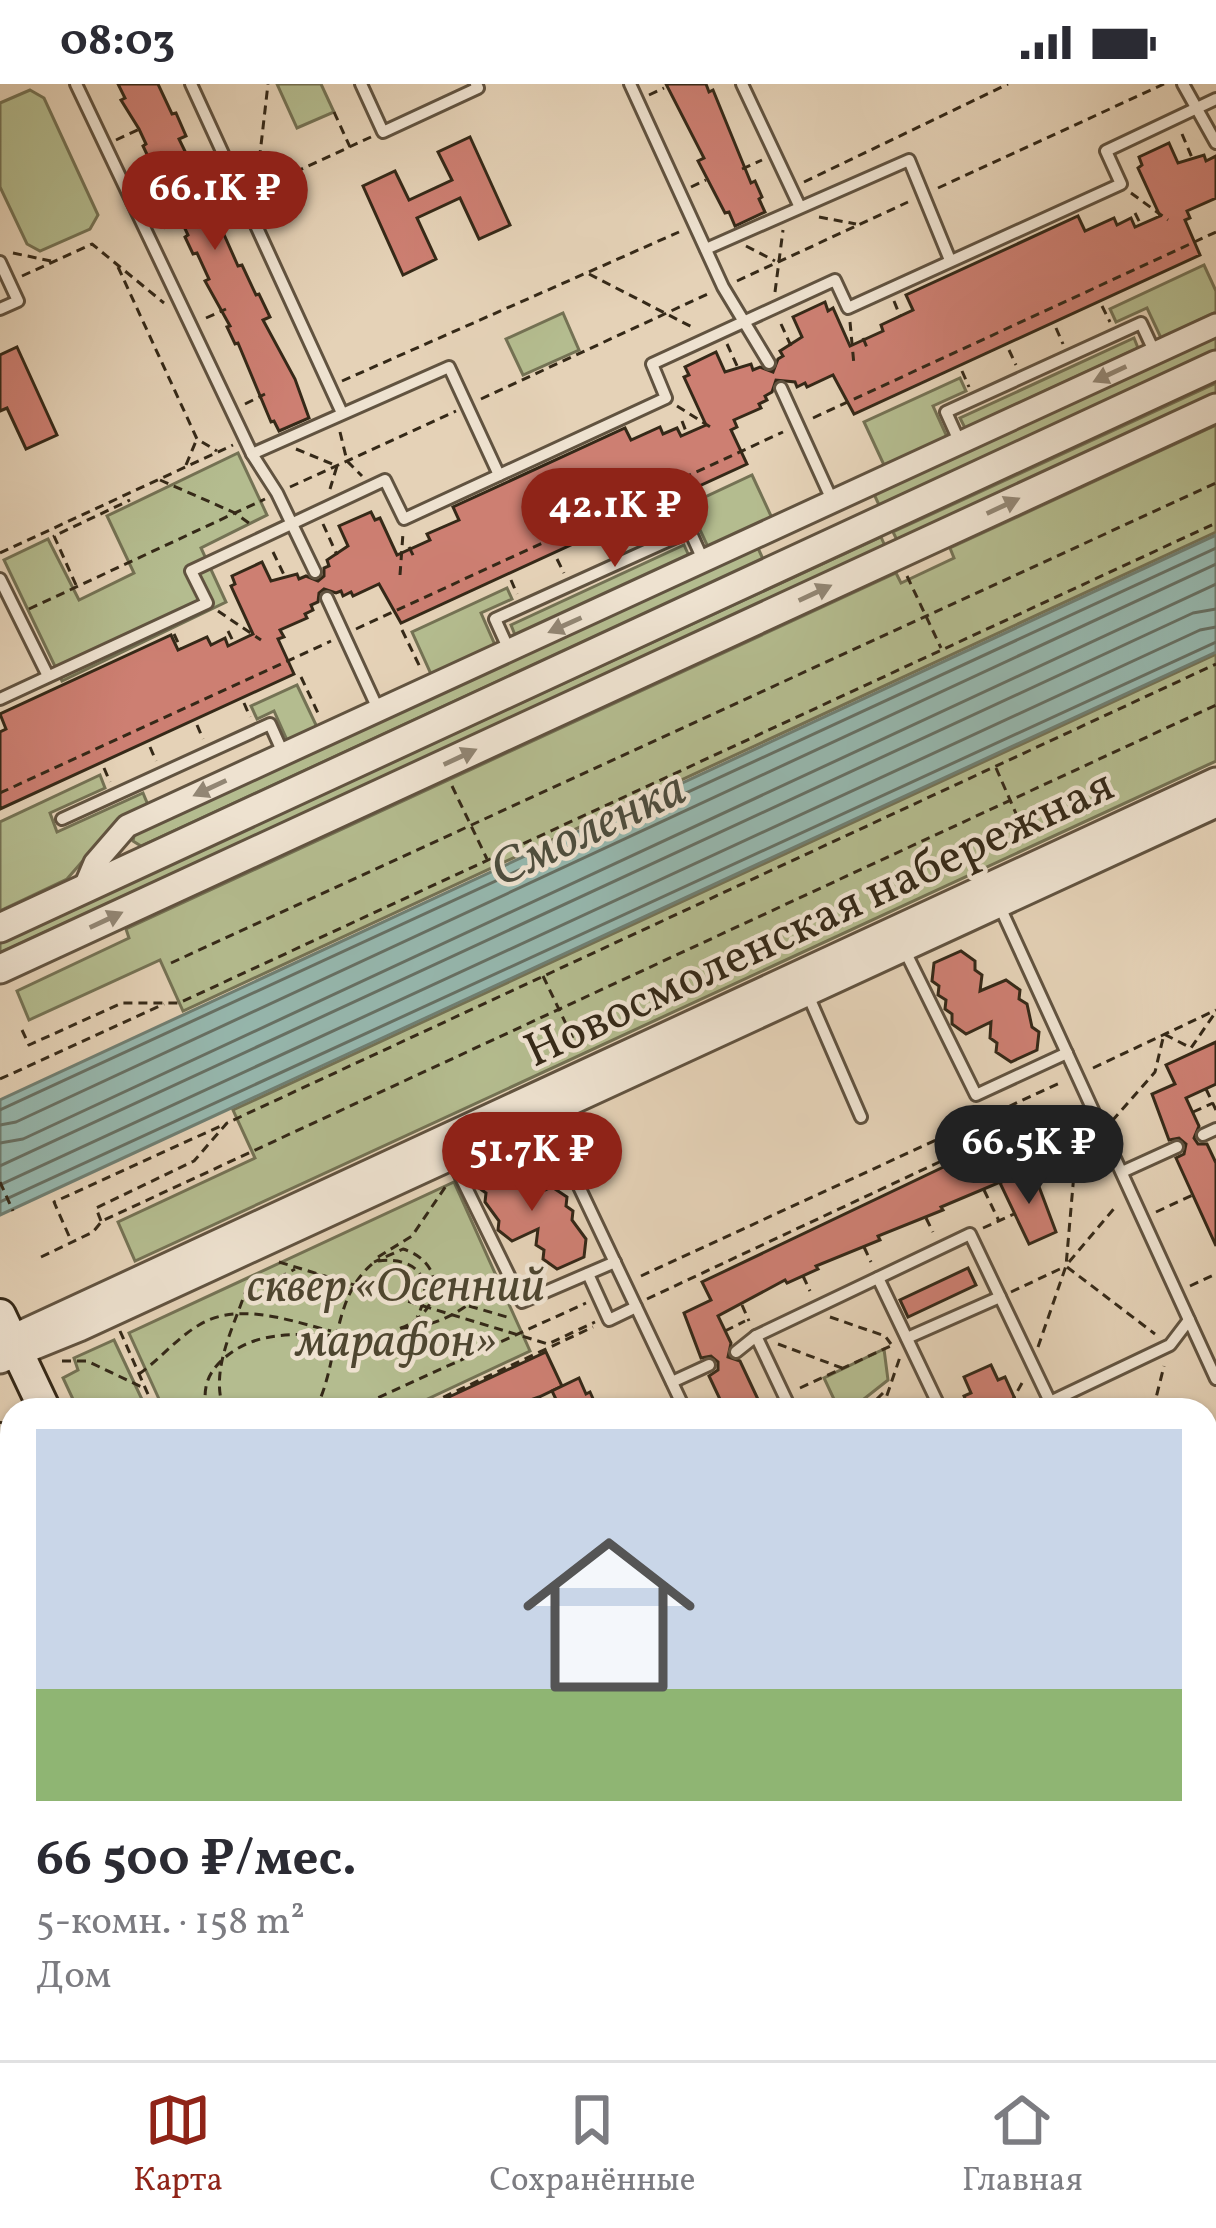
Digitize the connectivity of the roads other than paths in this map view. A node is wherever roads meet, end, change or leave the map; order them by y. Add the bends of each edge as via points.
1 (76, 84) edge
2 (191, 84) edge
3 (361, 84) edge
4 (476, 84) edge
5 (630, 84) edge
6 (742, 84) edge
7 (1183, 84) edge
8 (1216, 99) edge
9 (1196, 108) junction
10 (1216, 142) edge
11 (793, 208) junction
12 (706, 249) junction
13 (950, 260) junction
14 (0, 262) edge
15 (0, 309) edge
16 (745, 321) junction
17 (1216, 325) edge
18 (1155, 353) junction
19 (769, 363) dead end
20 (1216, 365) edge
21 (781, 388) dead end
22 (1216, 408) edge
23 (339, 415) junction
24 (960, 443) junction
25 (252, 454) junction
26 (499, 475) junction
27 (833, 502) junction
28 (292, 523) junction
29 (704, 562) junction
30 (315, 572) dead end
31 (0, 579) edge
32 (327, 598) dead end
33 (508, 650) junction
34 (48, 676) junction
35 (0, 699) edge
36 (378, 710) junction
37 (284, 754) junction
38 (150, 779) junction
39 (1216, 782) edge
40 (1216, 803) edge
41 (163, 809) junction
42 (62, 819) dead end
43 (84, 889) junction
44 (995, 894) junction
45 (0, 928) edge
46 (899, 938) junction
47 (0, 969) edge
48 (807, 992) junction
49 (1067, 1053) junction
50 (540, 1104) junction
51 (861, 1117) dead end
52 (1216, 1129) edge
53 (1203, 1135) dead end
54 (1177, 1147) dead end
55 (449, 1156) junction
56 (1122, 1172) junction
57 (615, 1262) junction
58 (588, 1274) junction
59 (878, 1278) junction
60 (1000, 1297) junction
61 (638, 1304) junction
62 (1189, 1320) junction
63 (756, 1336) junction
64 (907, 1338) junction
65 (6, 1342) edge
66 (736, 1352) dead end
67 (709, 1365) dead end
68 (1216, 1378) edge
69 (672, 1382) junction
70 (38, 1398) edge
71 (679, 1398) edge
72 (786, 1398) edge
73 (935, 1398) edge
74 (1048, 1398) edge
75 (1069, 1398) edge

1 - 25 lane
2 - 23 lane
3 - 4 lane via 383,132
5 - 12 lane
6 - 11 lane
7 - 9 lane
8 - 9 lane
9 - 10 lane
9 - 13 lane via 1106,151 1121,184
11 - 12 lane
11 - 13 lane via 910,160
12 - 16 lane
13 - 16 lane via 848,308 836,280
14 - 15 lane via 18,301
16 - 19 lane
16 - 26 lane via 652,364 666,398
17 - 18 street
18 -> 24 street
18 - 24 lane via 1141,323 946,412
20 - 43 street
21 - 27 lane
47 -> 22 street
23 - 25 lane
23 - 26 lane via 449,368
24 - 27 street
25 - 28 lane
26 - 28 lane via 404,519 385,480
27 - 29 street
28 - 30 lane
28 - 34 lane via 191,571 206,603
29 -> 33 street
29 - 33 lane via 690,531 616,564 495,619
31 - 34 lane
32 - 36 lane
33 - 36 street
34 - 35 lane
36 - 37 street
37 - 38 lane via 270,724
37 -> 41 street
38 - 41 lane
38 - 42 lane
39 - 44 street, Новосмоленская набережная
40 - 44 street, Новосмоленская набережная
41 - 43 street via 127,826
43 - 45 street
44 - 46 street, Новосмоленская набережная
44 - 49 lane
46 - 48 street, Новосмоленская набережная
46 - 49 lane via 976,1095
46 - 50 street, Новосмоленская набережная
48 - 50 street, Новосмоленская набережная
48 - 51 lane
49 - 56 lane
50 - 55 street, Новосмоленская набережная
50 - 57 lane
52 - 53 lane
54 - 56 lane
55 - 58 lane via 516,1296 528,1301
55 - 65 street, Новосмоленская набережная
56 - 62 lane
57 - 58 lane
57 - 61 lane
58 - 61 lane via 608,1318
59 - 60 lane via 970,1234
59 - 63 lane
59 - 64 lane
60 - 64 lane
60 - 74 lane
61 - 69 lane
62 - 68 lane
62 - 75 lane via 1169,1345
63 - 66 lane
63 - 72 lane
64 - 73 lane
65 - 70 main road
67 - 69 lane
69 - 71 lane

